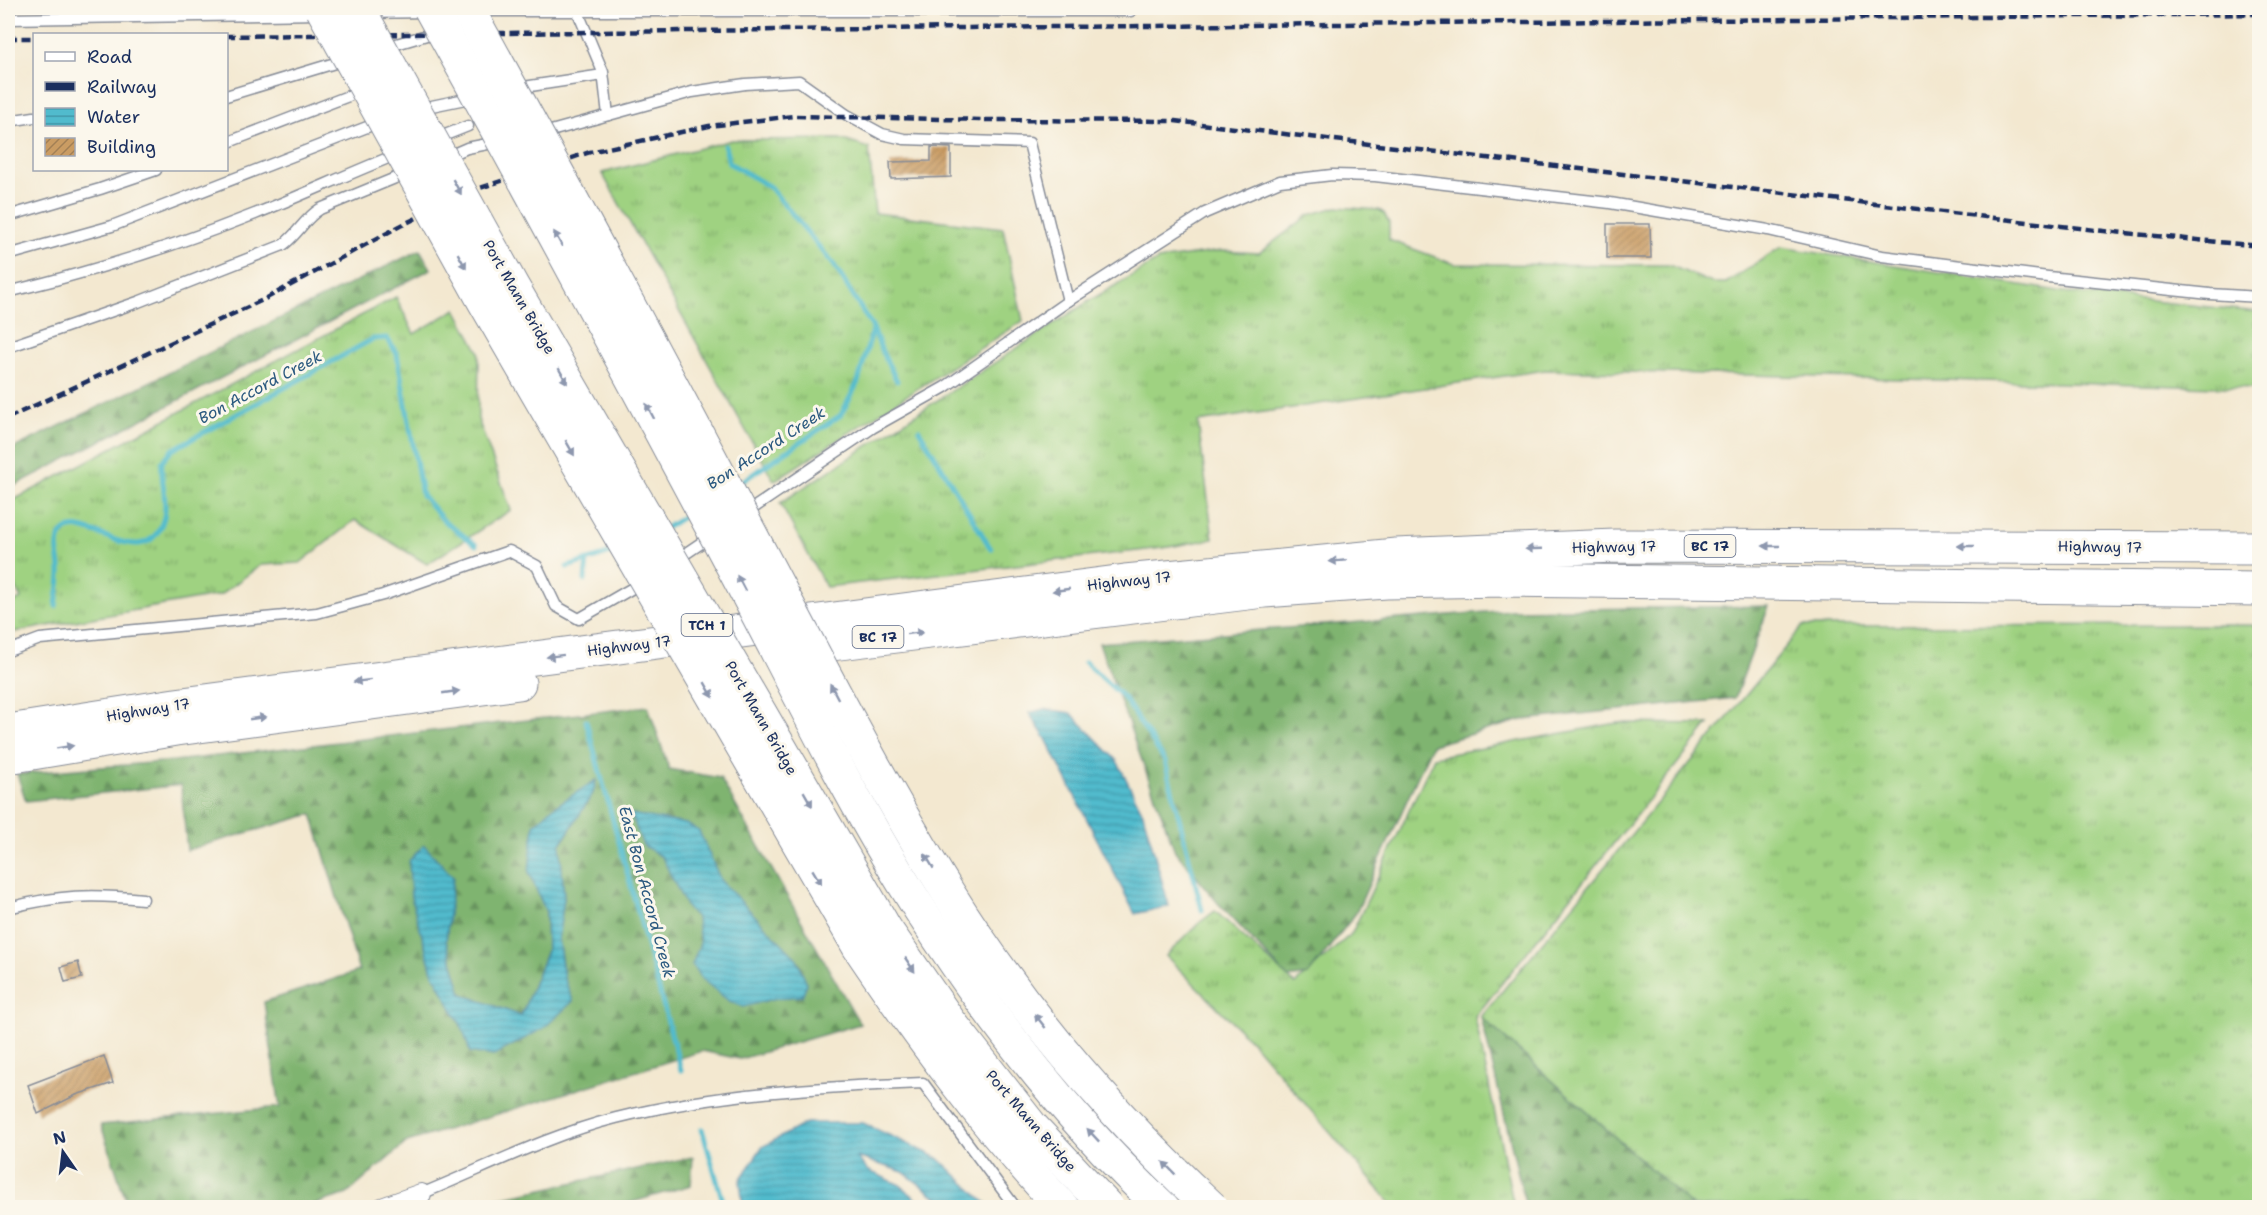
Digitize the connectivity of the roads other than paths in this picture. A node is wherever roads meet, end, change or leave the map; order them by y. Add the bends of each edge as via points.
1 (322, 8) edge
2 (358, 8) edge
3 (430, 8) edge
4 (522, 10) junction
5 (577, 10) junction
6 (1131, 11) dead end
7 (8, 19) edge
8 (464, 19) edge
9 (411, 74) dead end
10 (603, 75) junction
11 (497, 92) dead end
12 (228, 95) edge
13 (486, 95) dead end
14 (608, 115) junction
15 (33, 117) edge
16 (8, 121) edge
17 (468, 126) dead end
18 (228, 142) edge
19 (153, 171) edge
20 (8, 216) edge
21 (8, 255) edge
22 (8, 292) edge
23 (2259, 297) edge
24 (1068, 301) junction
25 (8, 347) edge
26 (2259, 533) edge
27 (2024, 546) junction
28 (2259, 548) edge
29 (2259, 569) edge
30 (1755, 583) junction
31 (2259, 589) edge
32 (8, 651) edge
33 (8, 731) edge
34 (8, 757) edge
35 (143, 899) dead end
36 (8, 908) edge
37 (421, 1194) joint
38 (382, 1208) edge
39 (1016, 1208) edge
40 (1063, 1208) edge
41 (1108, 1208) edge
42 (1163, 1208) edge
43 (1212, 1208) edge

1 -> 40 highway, bridge via 484,301 858,947 922,1041 1007,1149
2 -> 41 highway, Port Mann Bridge / TCH 1, bridge via 518,296 886,930 949,1021 1031,1126
42 -> 3 highway, TCH 1, bridge via 1059,1100 979,998 920,909 866,818 567,256
4 - 5 lane
4 - 7 lane
4 - 8 lane
5 - 6 lane
5 - 10 lane
8 - 12 lane
43 -> 8 highway, bridge via 1084,1077 1005,977 948,892 834,693 596,241
9 - 18 lane
10 - 11 lane
10 - 14 lane
13 - 21 lane via 401,114 112,226
14 - 24 lane via 692,92 799,81 847,116 882,135 1029,143
14 - 25 lane via 467,148 320,209 282,245 138,302
15 - 16 lane
17 - 22 lane via 192,237 62,279
19 - 20 lane
23 - 24 lane via 1882,256 1757,228 1610,203 1332,174 1280,182 1205,213
24 - 32 lane via 945,387 872,428 657,573 579,619 556,606 537,566 509,551 383,595 317,613 40,639
26 - 27 highway via 2155,532
27 - 28 highway, Highway 17 / BC 17
27 -> 33 highway, Highway 17 / BC 17 via 1615,546 1385,556 1125,581 175,705
29 - 30 highway via 1865,567
30 - 31 highway, Highway 17 / BC 17
34 -> 30 highway, Highway 17 / BC 17 via 177,729 618,670 1264,591 1504,579
35 - 36 lane via 92,894
37 - 38 street
37 - 39 lane via 561,1135 615,1118 740,1096 821,1087 923,1083

